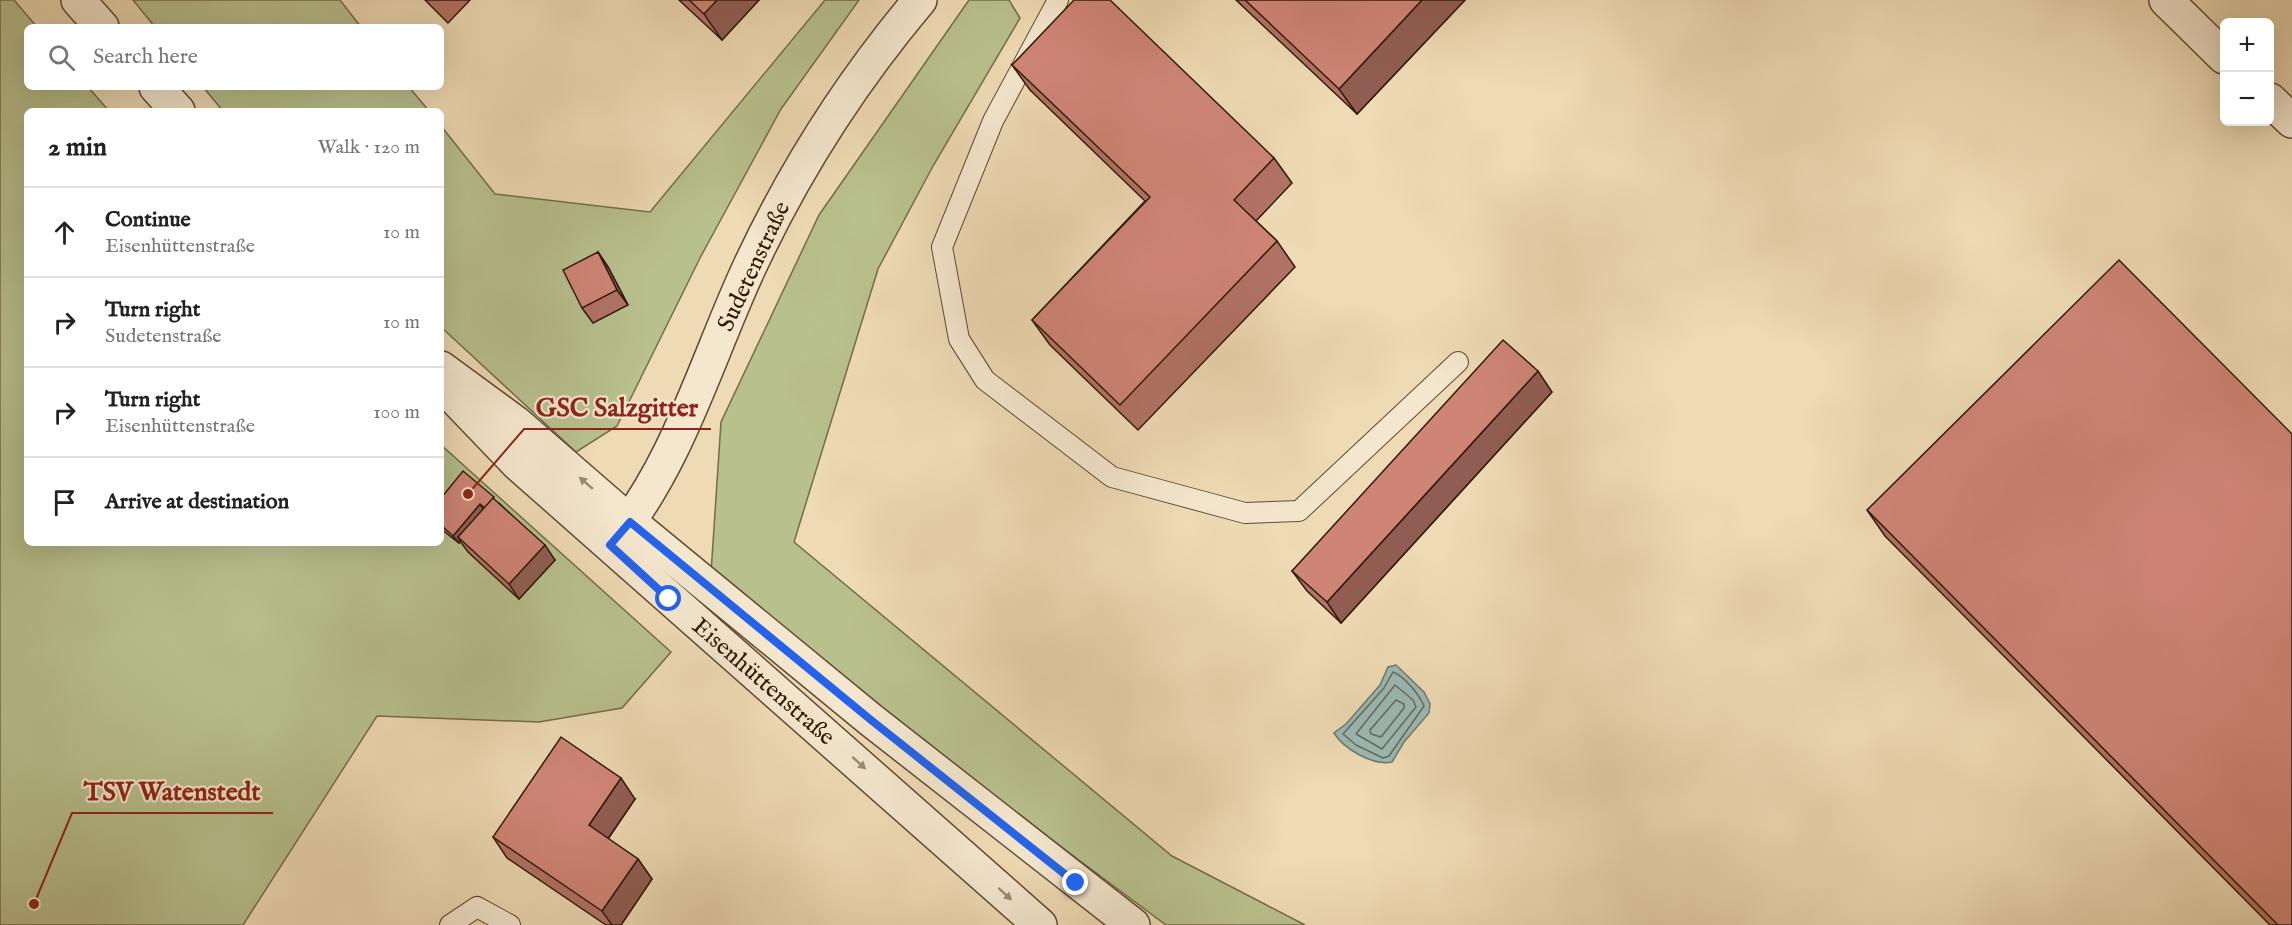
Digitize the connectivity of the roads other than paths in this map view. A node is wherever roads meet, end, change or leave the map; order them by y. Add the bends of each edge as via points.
1 (78, 0) edge
2 (920, 0) edge
3 (1058, 0) edge
4 (2166, 0) edge
5 (99, 24) edge
6 (2220, 53) edge
7 (159, 90) edge
8 (2274, 104) edge
9 (175, 108) edge
10 (2292, 122) edge
11 (1458, 362) dead end
12 (444, 370) edge
13 (444, 386) edge
14 (620, 533) junction
15 (450, 925) edge
16 (510, 925) edge
17 (1040, 925) edge
18 (1133, 925) edge

1 - 5 street
2 - 14 street, Sudetenstraße via 837,108 795,176 749,267 673,444
3 - 11 lane via 993,121 942,247 959,339 985,380 1112,477 1245,513 1299,511
4 - 6 street
7 - 9 street
8 - 10 street
14 -> 12 street, Eisenhüttenstraße via 516,423
13 - 14 street, Eisenhüttenstraße via 499,446
14 -> 17 street, Eisenhüttenstraße
14 - 18 street, Eisenhüttenstraße via 871,720
15 - 16 lane via 477,907

